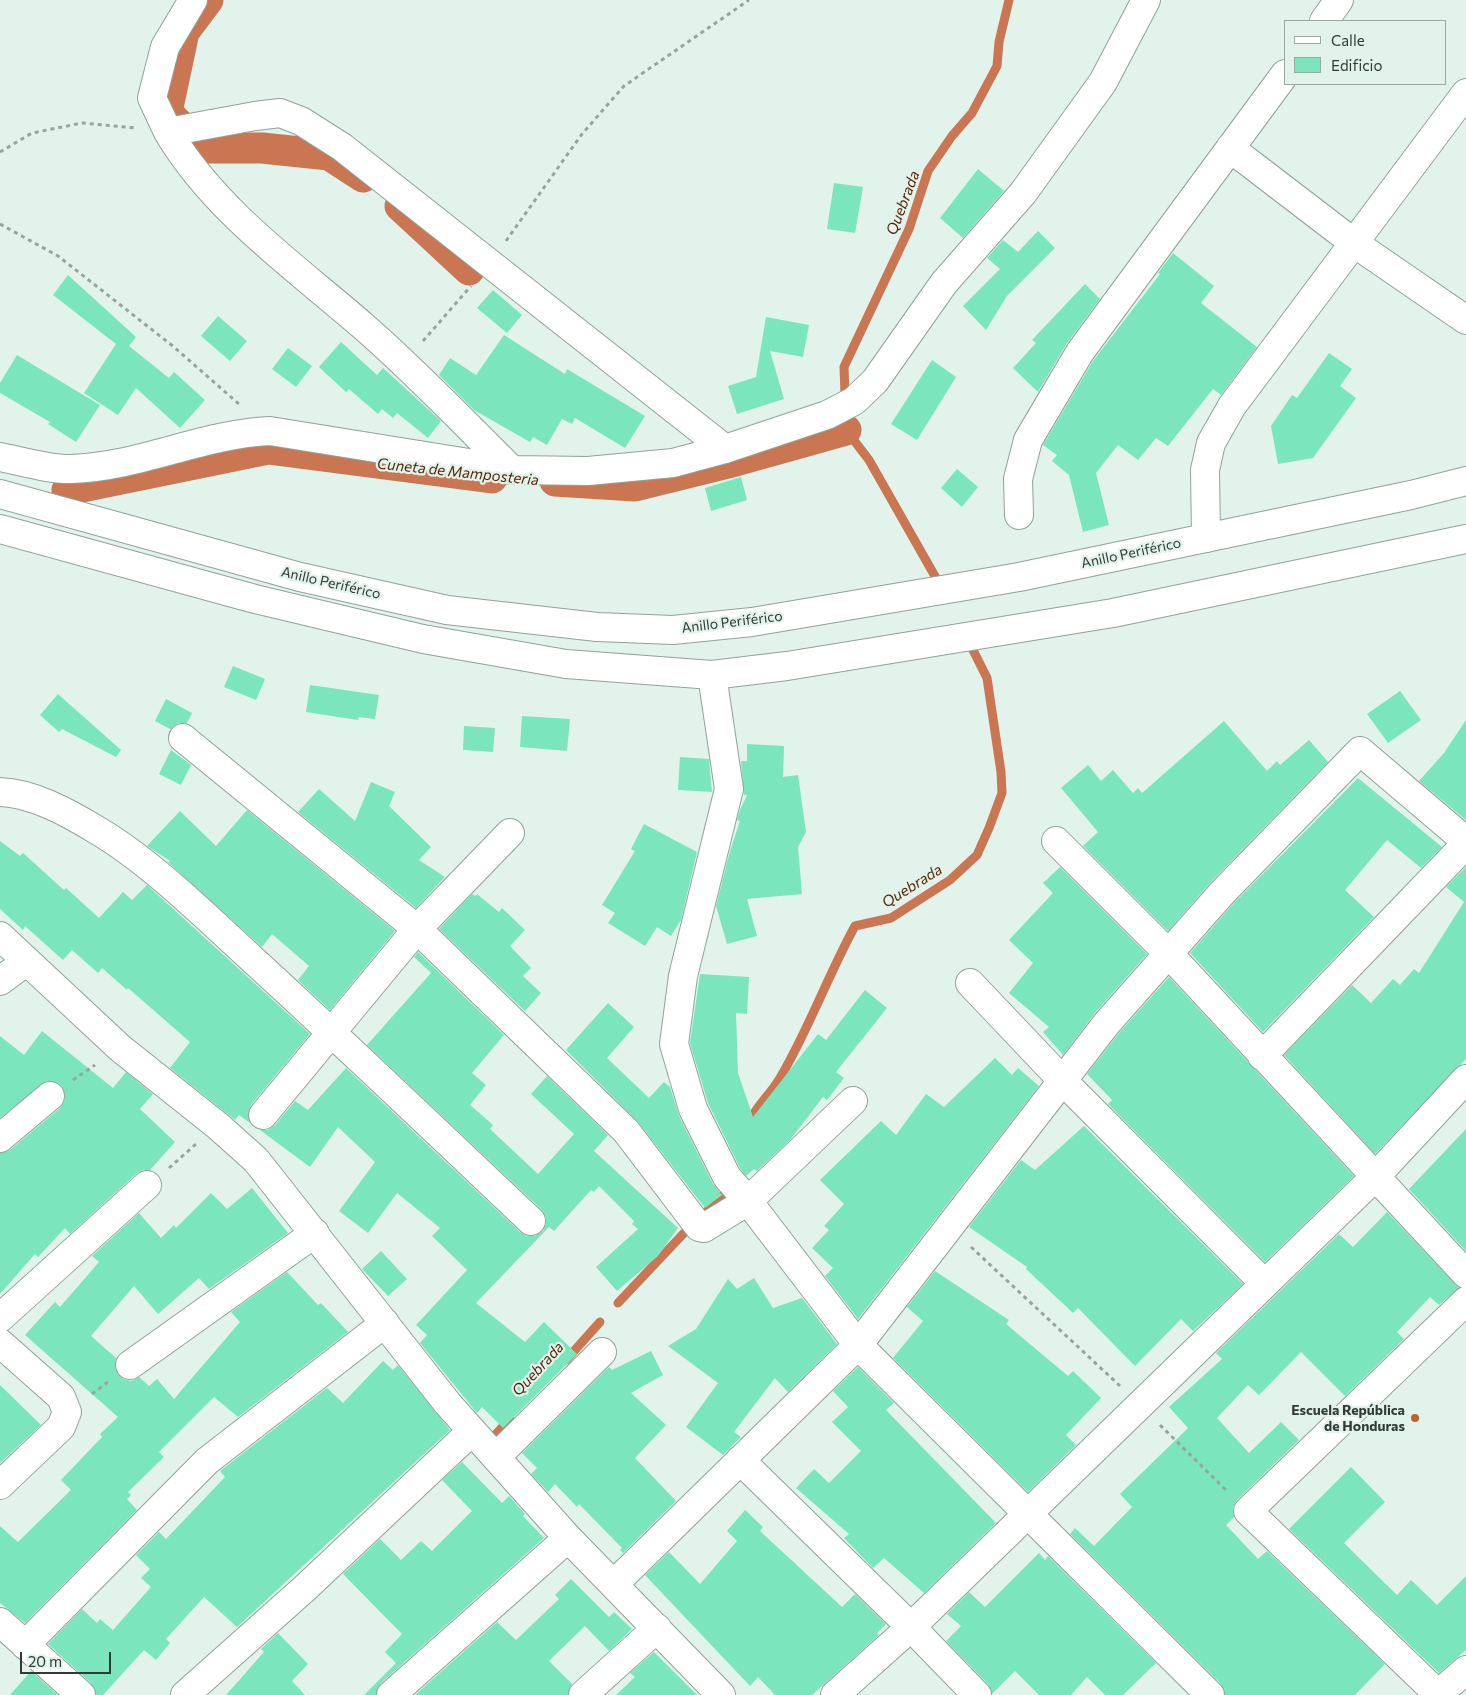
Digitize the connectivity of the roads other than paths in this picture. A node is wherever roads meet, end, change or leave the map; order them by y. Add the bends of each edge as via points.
1 (193, 0) edge
2 (1146, 0) edge
3 (1339, 0) edge
4 (1325, 20) edge
5 (1284, 75) edge
6 (1466, 92) edge
7 (180, 130) junction
8 (1230, 148) junction
9 (1354, 243) junction
10 (1466, 320) edge
11 (725, 449) junction
12 (0, 457) edge
13 (512, 470) junction
14 (1466, 481) edge
15 (0, 494) edge
16 (1019, 515) dead end
17 (0, 529) edge
18 (1206, 538) junction
19 (1466, 539) edge
20 (712, 674) junction
21 (183, 738) dead end
22 (0, 792) edge
23 (510, 833) dead end
24 (1056, 842) dead end
25 (1466, 843) edge
26 (417, 929) junction
27 (0, 936) edge
28 (1168, 952) junction
29 (27, 961) junction
30 (0, 981) edge
31 (970, 983) dead end
32 (331, 1031) junction
33 (1262, 1056) junction
34 (1466, 1079) edge
35 (1063, 1081) junction
36 (50, 1096) road end
37 (853, 1101) dead end
38 (263, 1115) dead end
39 (0, 1138) edge
40 (1375, 1177) junction
41 (148, 1185) road end
42 (748, 1201) junction
43 (531, 1221) dead end
44 (315, 1233) junction
45 (1466, 1274) edge
46 (1264, 1282) junction
47 (1466, 1301) edge
48 (0, 1318) edge
49 (385, 1323) junction
50 (0, 1343) edge
51 (858, 1345) junction
52 (602, 1352) dead end
53 (130, 1365) road end
54 (472, 1431) junction
55 (496, 1457) junction
56 (740, 1460) junction
57 (0, 1486) edge
58 (1028, 1514) junction
59 (568, 1538) junction
60 (615, 1584) junction
61 (0, 1622) edge
62 (911, 1627) junction
63 (656, 1628) junction
64 (26, 1645) junction
65 (1466, 1670) edge
66 (81, 1695) edge
67 (186, 1695) edge
68 (391, 1695) edge
69 (583, 1695) edge
70 (721, 1695) edge
71 (835, 1695) edge
72 (977, 1695) edge
73 (1210, 1695) edge
74 (1438, 1695) edge

1 - 7 main road via 164,47 152,98
2 - 11 main road via 1097,90 1024,193 944,282 875,380 854,401 827,415
3 - 4 main road
5 - 8 main road
6 - 9 main road
7 - 11 main road via 280,113 301,121 342,147
7 - 13 main road via 178,149 215,198 365,328
8 - 9 main road
8 - 16 main road via 1080,352 1028,440 1018,479
9 - 10 main road
9 - 18 main road via 1232,406 1211,443 1205,470
11 - 13 main road via 673,463 588,471
12 - 13 main road via 69,470 102,467 242,432 270,431
14 - 18 main road, Anillo Periférico
15 - 18 main road, Anillo Periférico via 300,577 447,610 597,628 673,630 752,622 1019,577
17 - 20 main road via 255,599 423,639 566,664
19 - 20 main road via 1112,613 786,666
20 - 42 main road via 729,789 683,976 674,1044 693,1109 727,1177
21 - 26 main road
22 - 32 main road via 40,801 95,829 184,898
23 - 26 main road
24 - 28 main road
25 - 28 main road via 1360,751
25 - 33 main road
26 - 32 main road
26 - 42 main road via 626,1131 699,1227 704,1228
27 - 29 main road
28 - 33 main road
28 - 35 main road
29 - 30 main road
29 - 44 main road via 120,1048 256,1160
31 - 35 main road
32 - 38 main road
32 - 43 main road
33 - 40 main road
34 - 40 main road
35 - 46 main road
35 - 51 main road
36 - 39 main road
37 - 42 main road
40 - 45 main road
40 - 46 main road
41 - 48 main road
42 - 51 main road
44 - 49 main road
44 - 53 main road
46 - 58 main road
47 - 74 main road via 1248,1511
49 - 54 main road
49 - 64 main road via 207,1462
50 - 57 main road via 61,1397 67,1412 61,1427
51 - 56 main road
51 - 58 main road
52 - 55 main road
54 - 55 main road
54 - 67 main road
55 - 59 main road
56 - 60 main road
56 - 62 main road
58 - 62 main road
58 - 73 main road
59 - 60 main road
59 - 68 main road
60 - 63 main road
61 - 64 main road
62 - 71 main road
62 - 72 main road
63 - 69 main road
63 - 70 main road
64 - 66 main road
65 - 74 main road

